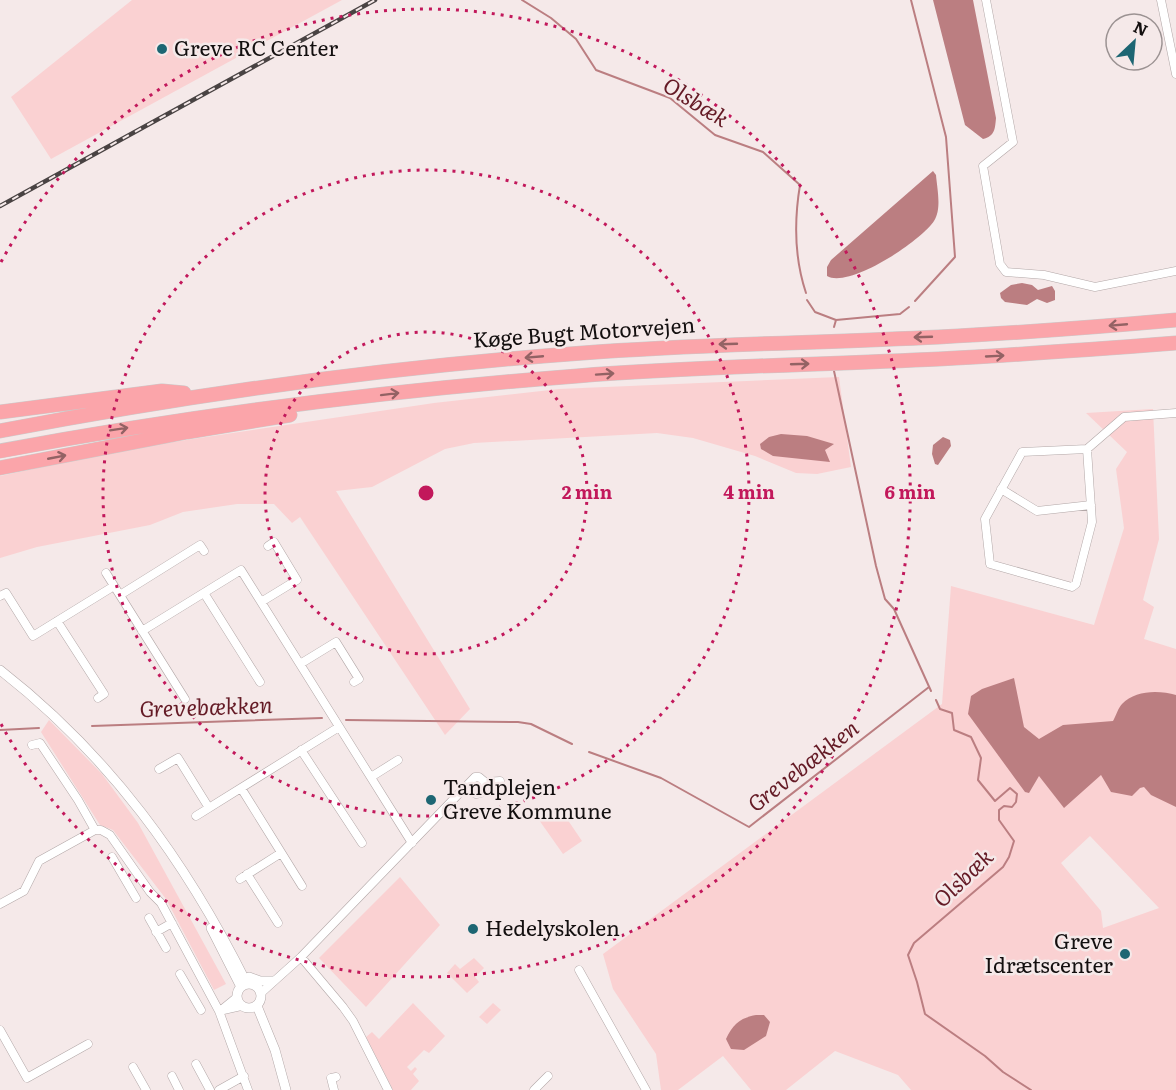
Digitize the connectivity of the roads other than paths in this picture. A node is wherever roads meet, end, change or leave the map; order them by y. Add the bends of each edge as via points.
1 (986, 0) edge
2 (1161, 0) edge
3 (1176, 74) edge
4 (1176, 271) edge
5 (1176, 320) edge
6 (1176, 343) edge
7 (204, 394) junction
8 (332, 401) junction
9 (0, 412) edge
10 (1176, 413) edge
11 (0, 431) edge
12 (1088, 449) junction
13 (0, 451) edge
14 (0, 468) edge
15 (1000, 489) junction
16 (1091, 505) junction
17 (268, 546) dead end
18 (204, 551) dead end
19 (106, 573) dead end
20 (114, 586) junction
21 (204, 592) junction
22 (120, 595) junction
23 (0, 596) edge
24 (261, 602) junction
25 (57, 621) junction
26 (142, 631) junction
27 (300, 664) junction
28 (0, 670) edge
29 (260, 682) dead end
30 (354, 682) dead end
31 (98, 698) dead end
32 (185, 699) dead end
33 (339, 727) junction
34 (32, 745) dead end
35 (302, 750) junction
36 (398, 760) dead end
37 (159, 769) dead end
38 (371, 777) junction
39 (500, 781) dead end
40 (485, 782) junction
41 (241, 788) junction
42 (465, 788) junction
43 (209, 808) junction
44 (196, 816) dead end
45 (95, 830) junction
46 (362, 843) dead end
47 (412, 843) junction
48 (281, 853) junction
49 (112, 857) dead end
50 (132, 867) junction
51 (122, 873) junction
52 (302, 886) dead end
53 (136, 898) dead end
54 (201, 900) junction
55 (0, 904) edge
56 (149, 918) dead end
57 (278, 922) dead end
58 (172, 923) junction
59 (156, 932) junction
60 (166, 948) dead end
61 (301, 957) junction
62 (236, 962) junction
63 (579, 970) dead end
64 (180, 974) dead end
65 (203, 981) junction
66 (273, 981) junction
67 (244, 986) junction
68 (189, 989) junction
69 (260, 991) junction
70 (238, 1002) junction
71 (254, 1007) junction
72 (201, 1010) dead end
73 (219, 1011) junction
74 (0, 1029) edge
75 (88, 1044) dead end
76 (196, 1064) dead end
77 (133, 1067) dead end
78 (172, 1076) dead end
79 (243, 1076) junction
80 (548, 1076) dead end
81 (336, 1077) dead end
82 (146, 1090) edge
83 (179, 1090) edge
84 (210, 1090) edge
85 (219, 1090) edge
86 (248, 1090) edge
87 (286, 1090) edge
88 (334, 1090) edge
89 (388, 1090) edge
90 (534, 1090) edge
91 (646, 1090) edge

1 - 4 street via 1012,142 983,166 1000,264 1006,272 1044,275 1095,287
2 - 3 street
5 -> 7 highway, Køge Bugt Motorvejen via 948,336 579,353
8 -> 6 highway, Køge Bugt Motorvejen via 579,376
7 - 9 highway via 162,391
7 - 11 highway, Køge Bugt Motorvejen
13 -> 8 highway, Køge Bugt Motorvejen via 196,417
14 -> 8 highway via 292,414
10 - 12 street via 1124,417
12 - 15 street via 1022,452
12 - 16 street
15 - 16 street via 1037,511
15 - 16 street via 985,519 990,564 1072,587 1092,522
17 - 24 street via 274,542 297,579
18 - 22 street via 200,545
19 - 20 street
20 - 22 street
20 - 25 street
21 - 24 street via 241,570
21 - 26 street
21 - 29 street
22 - 26 street
23 - 25 street via 6,593 33,636
24 - 27 street
25 - 31 street via 104,694
26 - 32 street
27 - 30 street via 336,642 359,679
27 - 33 street
28 - 54 street via 79,738 114,777
33 - 35 street
33 - 38 street
34 - 45 street via 40,743
35 - 41 street
35 - 46 street
36 - 38 street
37 - 43 street via 178,758
38 - 47 street
39 - 40 street
40 - 42 street via 475,777
40 - 42 street via 481,793
41 - 43 street
41 - 48 street
42 - 47 street
43 - 44 street
45 - 50 street via 110,835
45 - 55 street via 39,861 24,891
47 - 61 street
48 - 52 street
48 - 57 street via 244,877
49 - 51 street
50 - 51 street
50 - 58 street
51 - 53 street
54 - 62 street
54 - 67 street via 209,924
56 - 59 street
58 - 59 street
58 - 65 street
59 - 60 street
61 - 66 street
61 - 89 street via 353,1021
62 - 66 street via 254,980
62 - 67 street
63 - 91 street
64 - 68 street
65 - 68 street
65 - 73 street
66 - 69 street
67 - 69 street via 253,985
67 - 70 street
68 - 72 street
69 - 71 street via 260,1002
70 - 71 street
70 - 73 street
71 - 87 street
73 - 79 street
74 - 75 street via 27,1078
76 - 84 street
77 - 82 street
78 - 83 street
79 - 85 street
79 - 86 street
80 - 90 street
81 - 88 street via 331,1078

